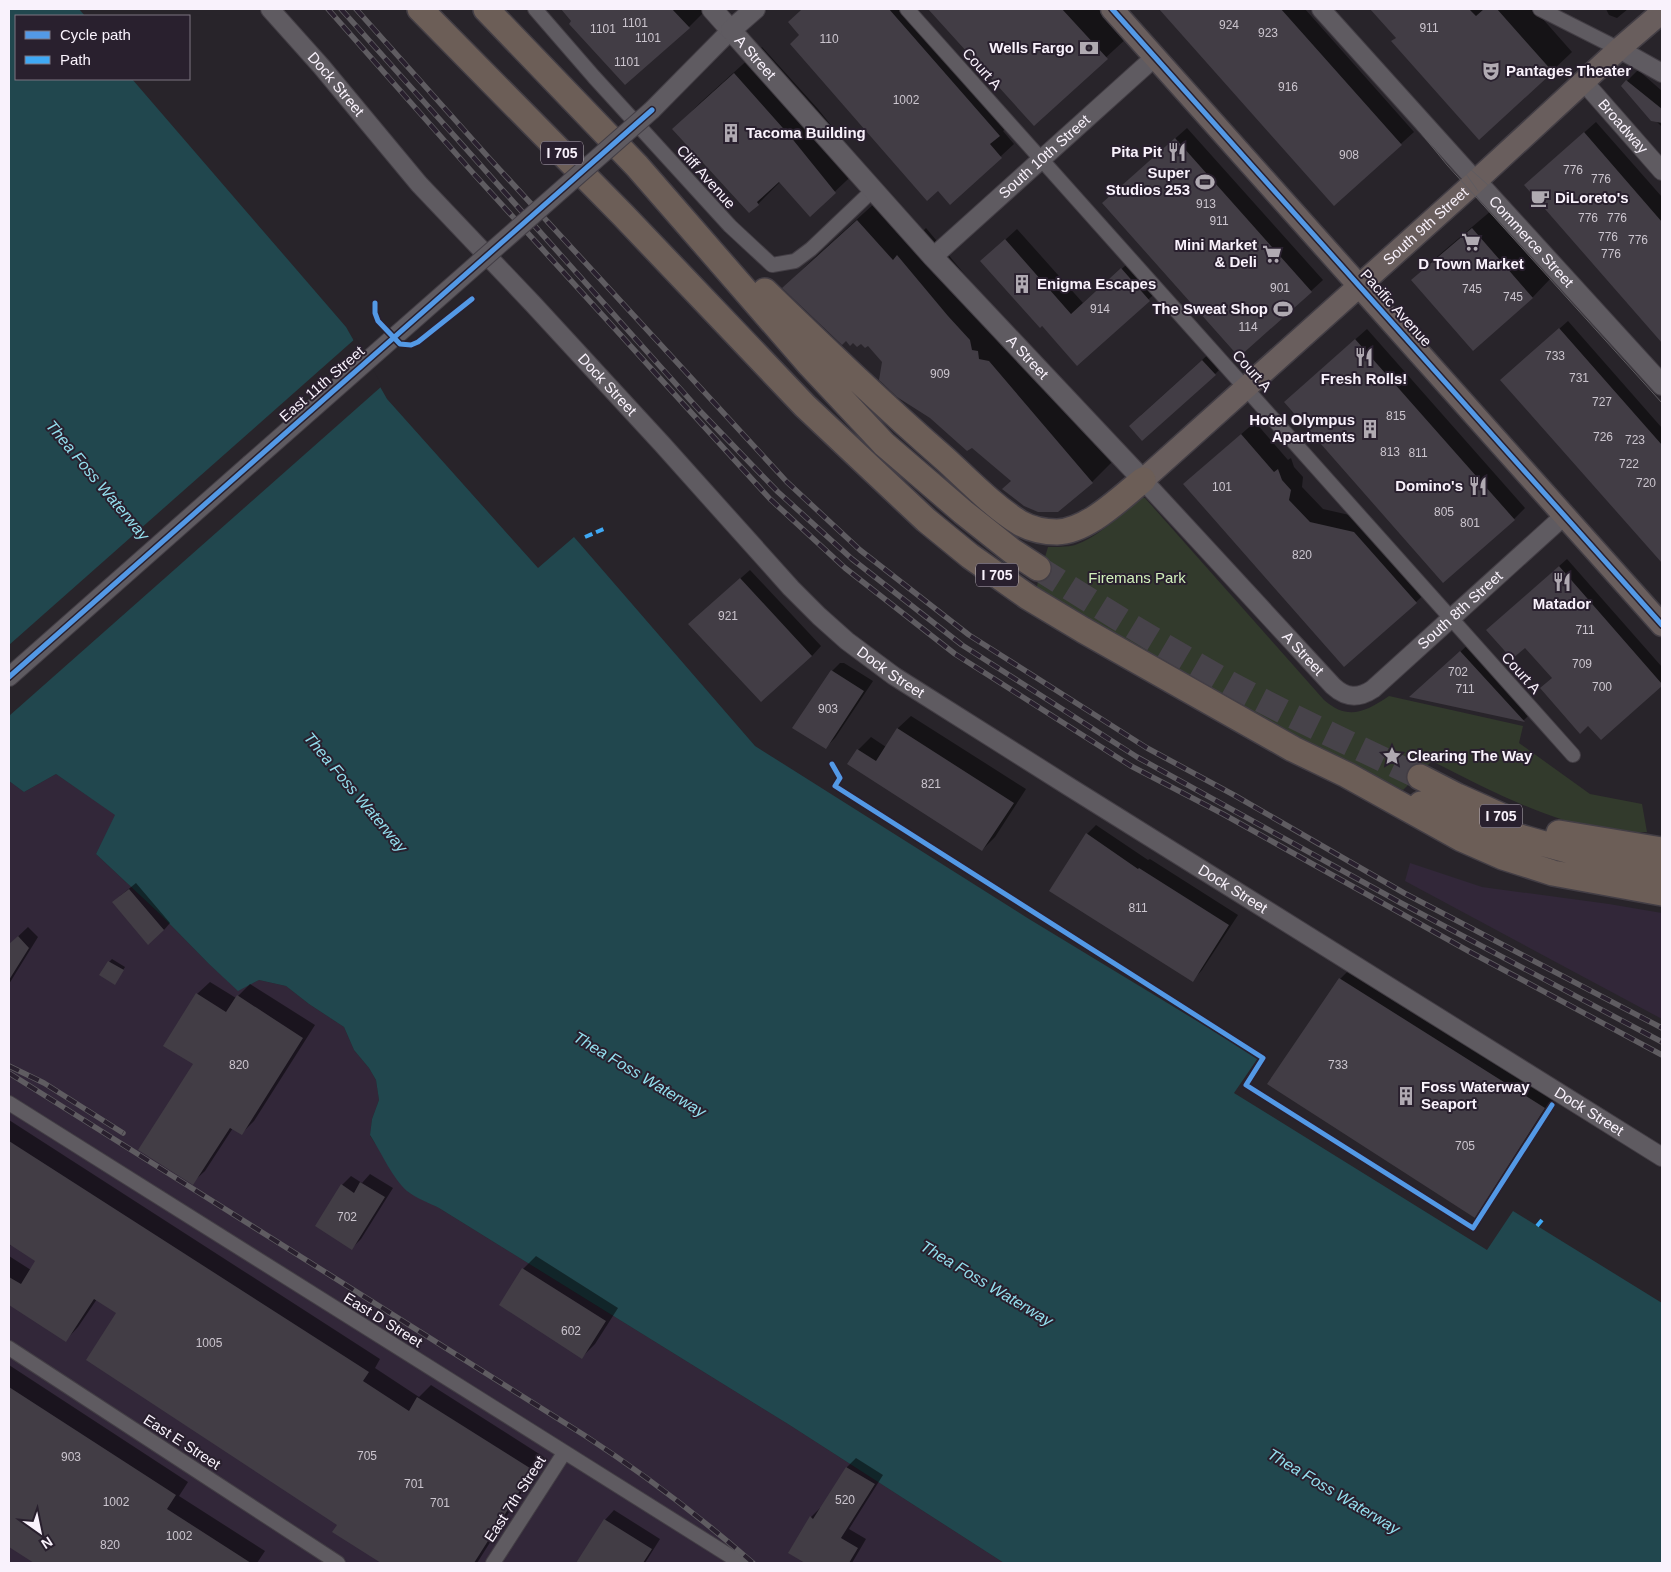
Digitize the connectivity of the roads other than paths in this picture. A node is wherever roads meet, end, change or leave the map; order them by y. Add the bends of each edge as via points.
1 (270, 9) edge
2 (420, 9) edge
3 (486, 9) edge
4 (535, 9) edge
5 (712, 9) edge
6 (755, 9) edge
7 (907, 9) edge
8 (1112, 9) edge
9 (1321, 9) edge
10 (1540, 9) edge
11 (1662, 12) edge
12 (731, 30) junction
13 (1619, 49) junction
14 (1155, 57) junction
15 (1662, 73) edge
16 (1584, 82) junction
17 (1042, 160) junction
18 (1662, 171) edge
19 (1476, 181) junction
20 (874, 190) junction
21 (662, 194) junction
22 (934, 257) junction
23 (1358, 285) junction
24 (1662, 385) edge
25 (1245, 387) junction
26 (1143, 480) junction
27 (1565, 515) junction
28 (1038, 568) tunnel mouth
29 (1451, 619) junction
30 (1662, 625) edge
31 (9, 677) edge
32 (1351, 696) joint
33 (1572, 755) dead end
34 (1346, 775) junction
35 (1420, 777) tunnel mouth
36 (1548, 832) junction
37 (1662, 850) edge
38 (1662, 864) edge
39 (1662, 875) edge
40 (1662, 893) edge
41 (9, 1103) edge
42 (1662, 1157) edge
43 (9, 1348) edge
44 (564, 1452) junction
45 (338, 1563) edge
46 (493, 1563) edge
47 (741, 1563) edge

1 - 42 street, Dock Street via 419,184 534,304 791,588 847,641 894,676 1091,801
2 - 34 highway, I 705 via 805,406 926,520 1028,597 1293,749
3 - 21 highway, I 705
4 - 20 street, Cliff Avenue via 723,219 772,265 795,261
5 - 12 main road, A Street
6 - 12 main road
7 - 17 street, Court A
8 - 14 main road, Pacific Avenue
9 - 19 street, Commerce Street
10 - 13 street
11 - 13 main road, South 9th Street
12 - 20 main road, A Street
12 - 31 street, East 11th Street, bridge via 652,110
13 - 15 street
13 - 16 main road, South 9th Street
14 - 17 street, South 10th Street
14 - 23 main road, Pacific Avenue
16 - 18 street, Broadway
16 - 19 main road, South 9th Street
17 - 22 street, South 10th Street
17 - 25 street, Court A
19 - 23 main road, South 9th Street
19 - 24 main road, Commerce Street
20 - 22 main road, A Street
21 - 26 highway via 902,422 1020,523 1045,531 1075,528 1105,510
21 - 28 highway, I 705 via 884,444 962,512
22 - 26 main road, A Street
23 - 25 main road, South 9th Street
23 - 27 main road, Pacific Avenue
25 - 26 main road, South 9th Street
25 - 29 street, Court A
26 - 32 street, A Street via 1333,686
27 - 29 street, South 8th Street
27 - 30 main road, Pacific Avenue
29 - 32 street, South 8th Street via 1373,689 1360,696
29 - 33 street, Court A
34 - 39 highway via 1447,814 1578,854
34 - 40 highway via 1428,822 1528,866
35 - 36 highway, I 705 via 1502,816
36 - 37 highway
36 - 38 highway
41 - 44 street, East D Street
43 - 45 street, East E Street
44 - 46 street, East 7th Street
44 - 47 street, East D Street

